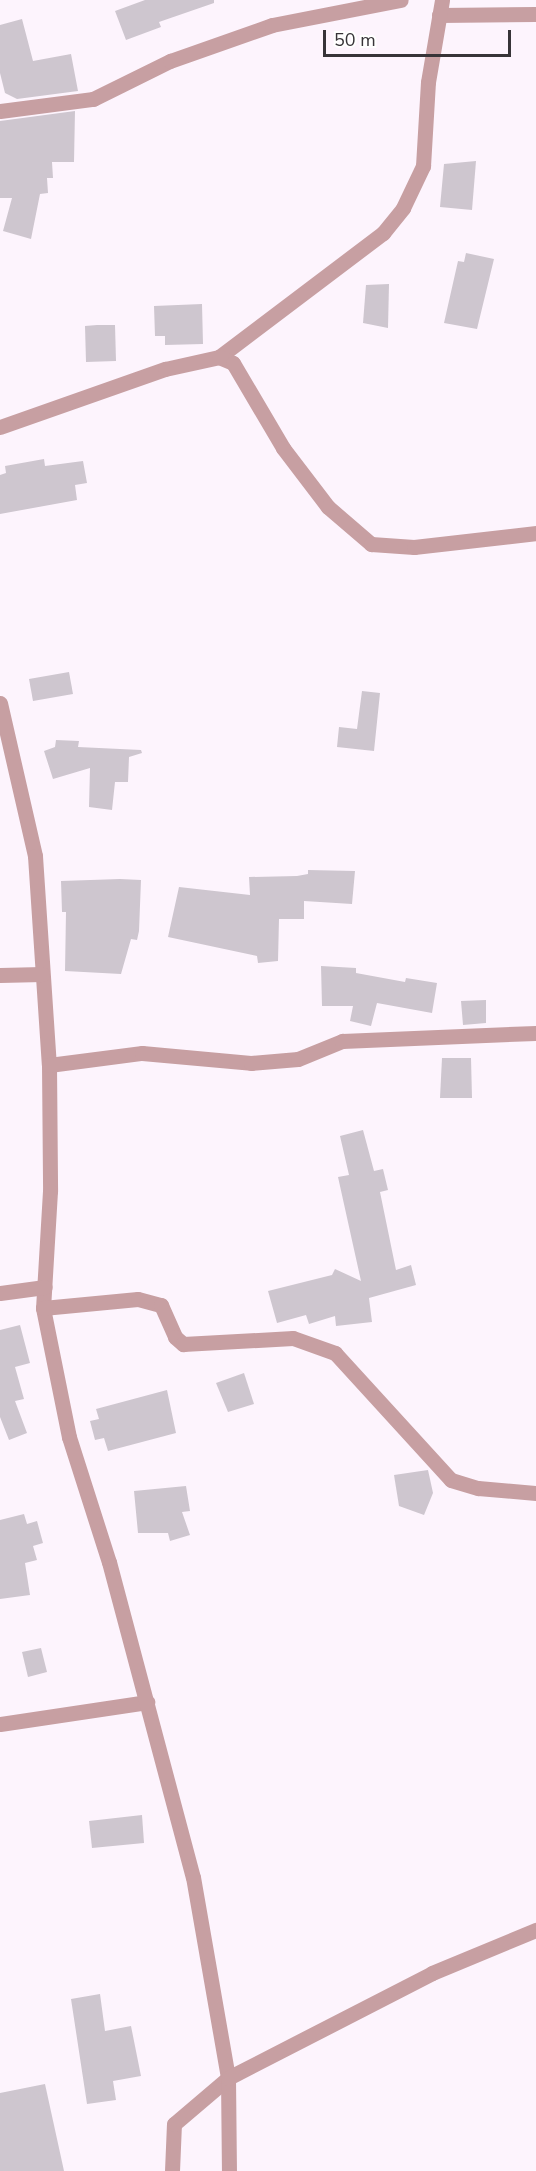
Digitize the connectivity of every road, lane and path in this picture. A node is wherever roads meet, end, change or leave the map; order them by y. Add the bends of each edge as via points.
1 (401, 0) edge
2 (439, 4) edge
3 (536, 14) edge
4 (0, 111) edge
5 (219, 357) junction
6 (0, 428) edge
7 (536, 533) edge
8 (0, 703) edge
9 (7, 751) edge
10 (42, 974) junction
11 (0, 975) edge
12 (536, 1033) edge
13 (49, 1065) junction
14 (45, 1287) junction
15 (0, 1293) edge
16 (43, 1308) junction
17 (536, 1493) edge
18 (147, 1702) junction
19 (0, 1724) edge
20 (536, 1930) edge
21 (228, 2078) junction
22 (172, 2171) edge
23 (229, 2171) edge

1 - 4 street via 272,25 170,61 93,99
2 - 3 street
2 - 5 street via 428,82 423,166 403,208 384,233
5 - 6 street via 165,369
5 - 7 street via 233,363 283,448 328,507 371,544 414,547
8 - 9 street
9 - 10 street via 35,856
10 - 11 street
10 - 13 street
12 - 13 street via 342,1041 298,1059 251,1063 142,1053
13 - 14 street via 50,1191
14 - 15 street
14 - 16 street
16 - 17 street via 138,1299 161,1305 171,1320 175,1337 183,1344 293,1338 335,1353 451,1480 478,1488
16 - 18 street via 69,1437 109,1562
18 - 19 street
18 - 21 street via 193,1877
20 - 21 street via 432,1973
21 - 22 street via 174,2124
21 - 23 street

